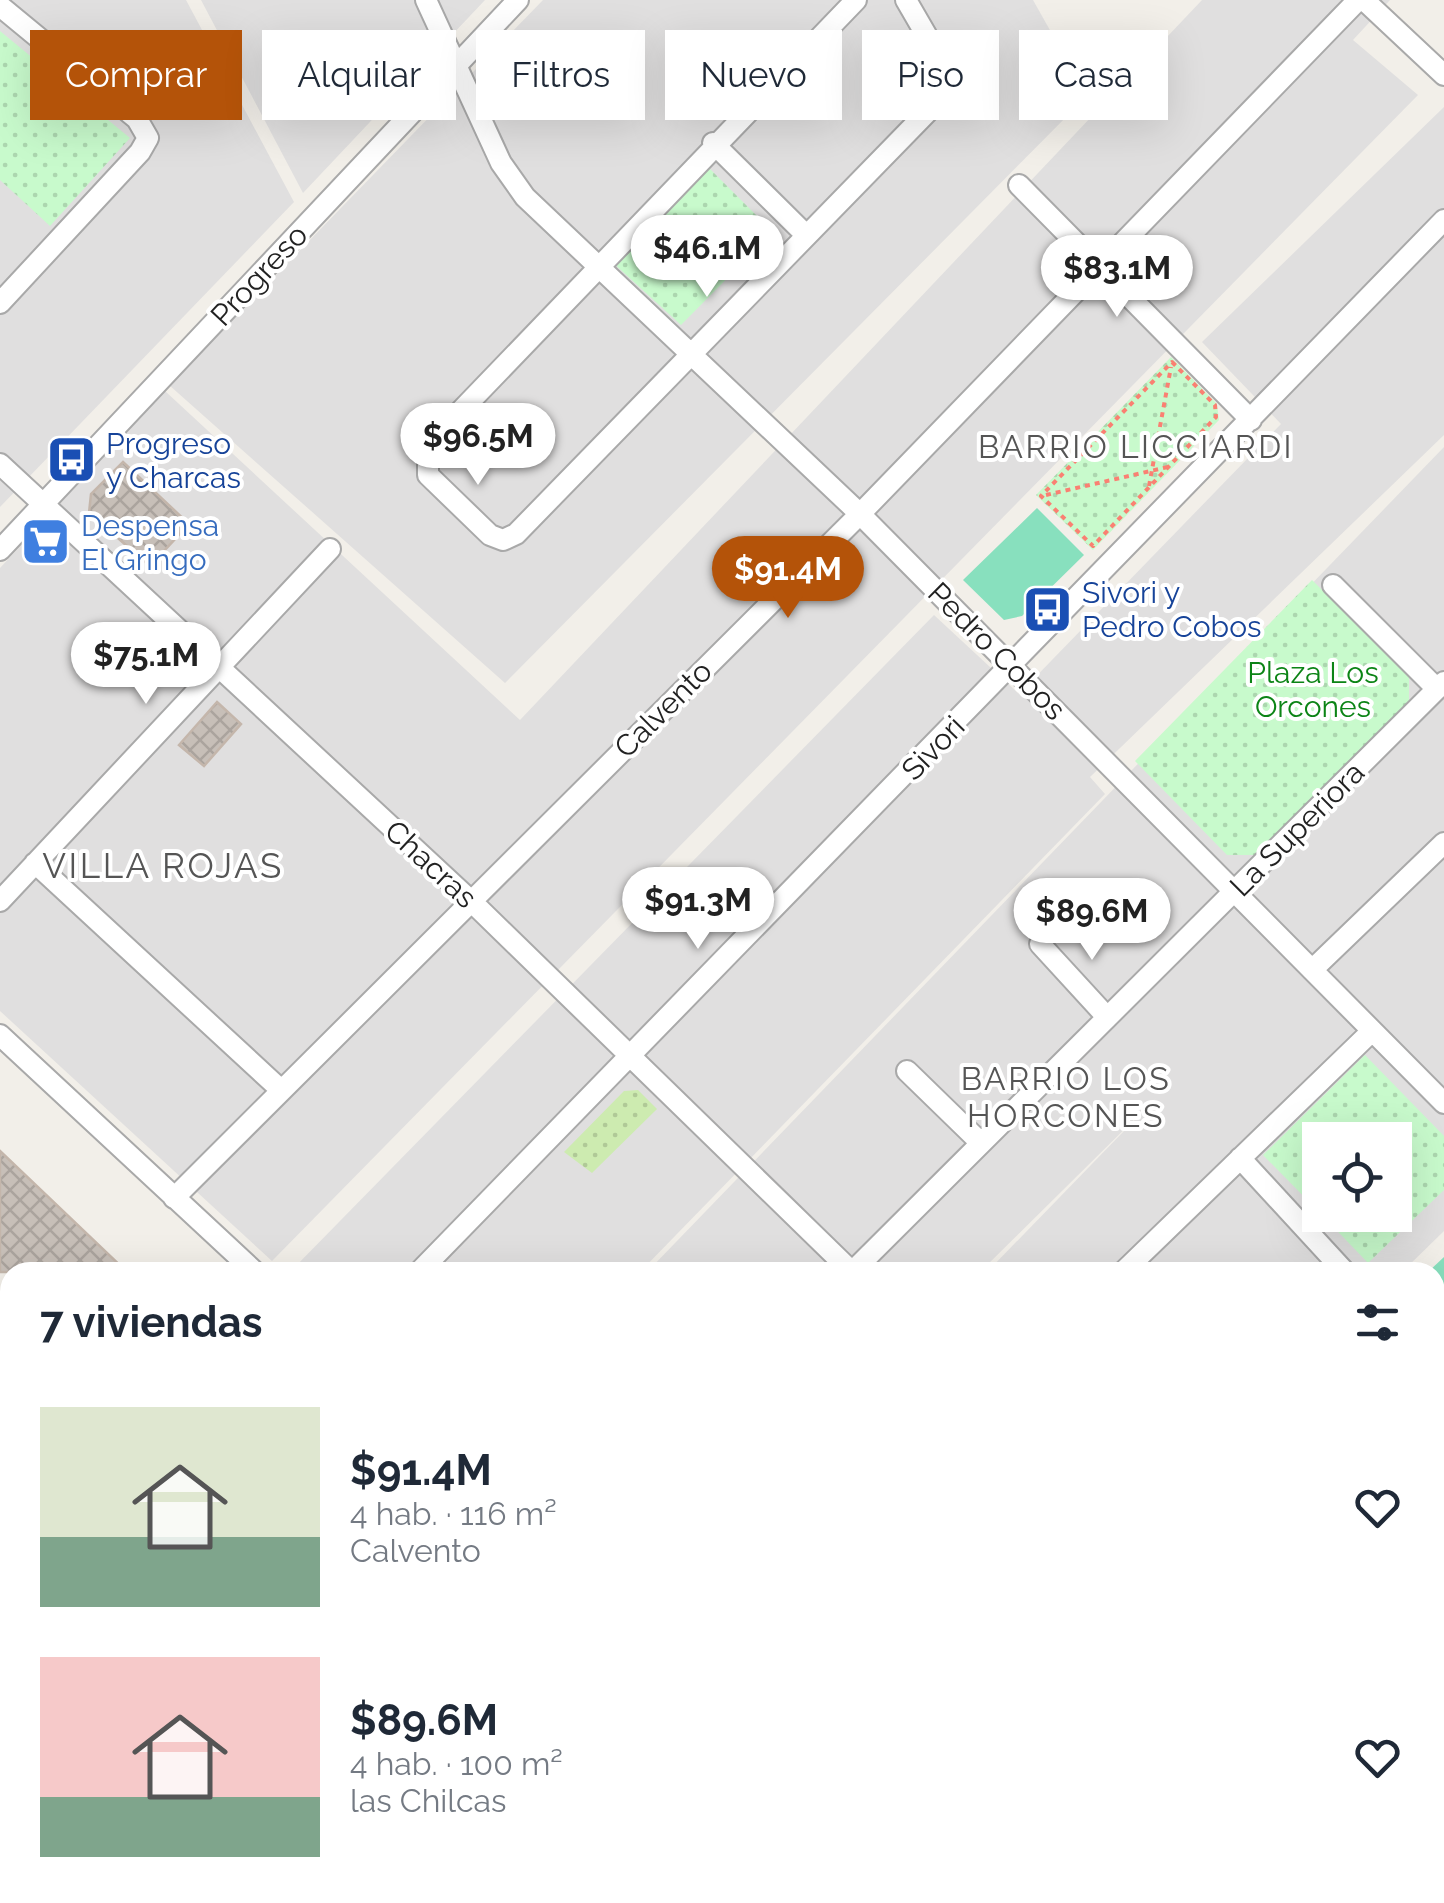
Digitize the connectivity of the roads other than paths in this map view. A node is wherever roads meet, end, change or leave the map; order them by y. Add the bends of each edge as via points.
1 (426, 0) edge
2 (518, 0) edge
3 (856, 0) edge
4 (906, 0) edge
5 (1361, 0) edge
6 (0, 6) edge
7 (440, 30) edge
8 (456, 65) joint
9 (1444, 74) edge
10 (404, 120) edge
11 (713, 144) junction
12 (1019, 185) dead end
13 (1444, 220) edge
14 (805, 234) junction
15 (599, 264) junction
16 (1098, 266) junction
17 (0, 303) edge
18 (690, 354) junction
19 (1251, 420) junction
20 (0, 464) edge
21 (43, 504) junction
22 (860, 514) junction
23 (0, 550) edge
24 (330, 550) dead end
25 (1333, 585) dead end
26 (220, 665) junction
27 (1013, 667) junction
28 (1441, 686) edge
29 (1444, 844) edge
30 (35, 863) junction
31 (1234, 891) junction
32 (470, 900) junction
33 (0, 901) edge
34 (1040, 944) dead end
35 (1312, 970) junction
36 (1108, 1017) junction
37 (1372, 1032) junction
38 (0, 1035) edge
39 (631, 1056) junction
40 (907, 1072) dead end
41 (281, 1090) junction
42 (1444, 1103) edge
43 (981, 1144) junction
44 (1240, 1158) junction
45 (174, 1198) junction
46 (244, 1262) edge
47 (429, 1262) edge
48 (842, 1262) edge
49 (862, 1262) edge
50 (1133, 1262) edge
51 (1336, 1262) edge

1 - 7 street, Pedro Cobos
2 - 8 street, Progreso
3 - 11 street
4 - 14 street via 946,68 940,99
5 - 9 street
5 - 16 street, Calvento
6 - 17 street via 137,119 148,138
8 - 15 street, Pedro Cobos via 502,164 525,197
10 - 21 street, Progreso
11 - 14 street
11 - 15 street
12 - 16 street
13 - 19 street, Sivori
14 - 18 street
15 - 18 street, Pedro Cobos
15 - 18 street via 428,445 428,475 490,535 503,540 516,534
16 - 19 street
16 - 22 street, Calvento
18 - 22 street, Pedro Cobos
19 - 27 street, Sivori
20 - 21 street, Chacras
21 - 23 street, Progreso
21 - 26 street, Chacras
22 - 27 street, Pedro Cobos
22 - 32 street, Calvento
24 - 26 street
25 - 28 street
26 - 30 street
26 - 32 street, Chacras
27 - 31 street, Pedro Cobos
27 - 39 street, Sivori
28 - 31 street, La Superiora
29 - 35 street
30 - 33 street
30 - 41 street
31 - 35 street, Pedro Cobos
31 - 36 street, La Superiora
32 - 39 street, Chacras
32 - 41 street, Calvento
34 - 36 street
35 - 37 street, Pedro Cobos
36 - 43 street, La Superiora
37 - 42 street, Pedro Cobos
37 - 44 street
38 - 45 street
39 - 47 street, Sivori
39 - 48 street, Chacras
40 - 43 street
41 - 45 street, Calvento
43 - 49 street, La Superiora
44 - 50 street
44 - 51 street
45 - 46 street

